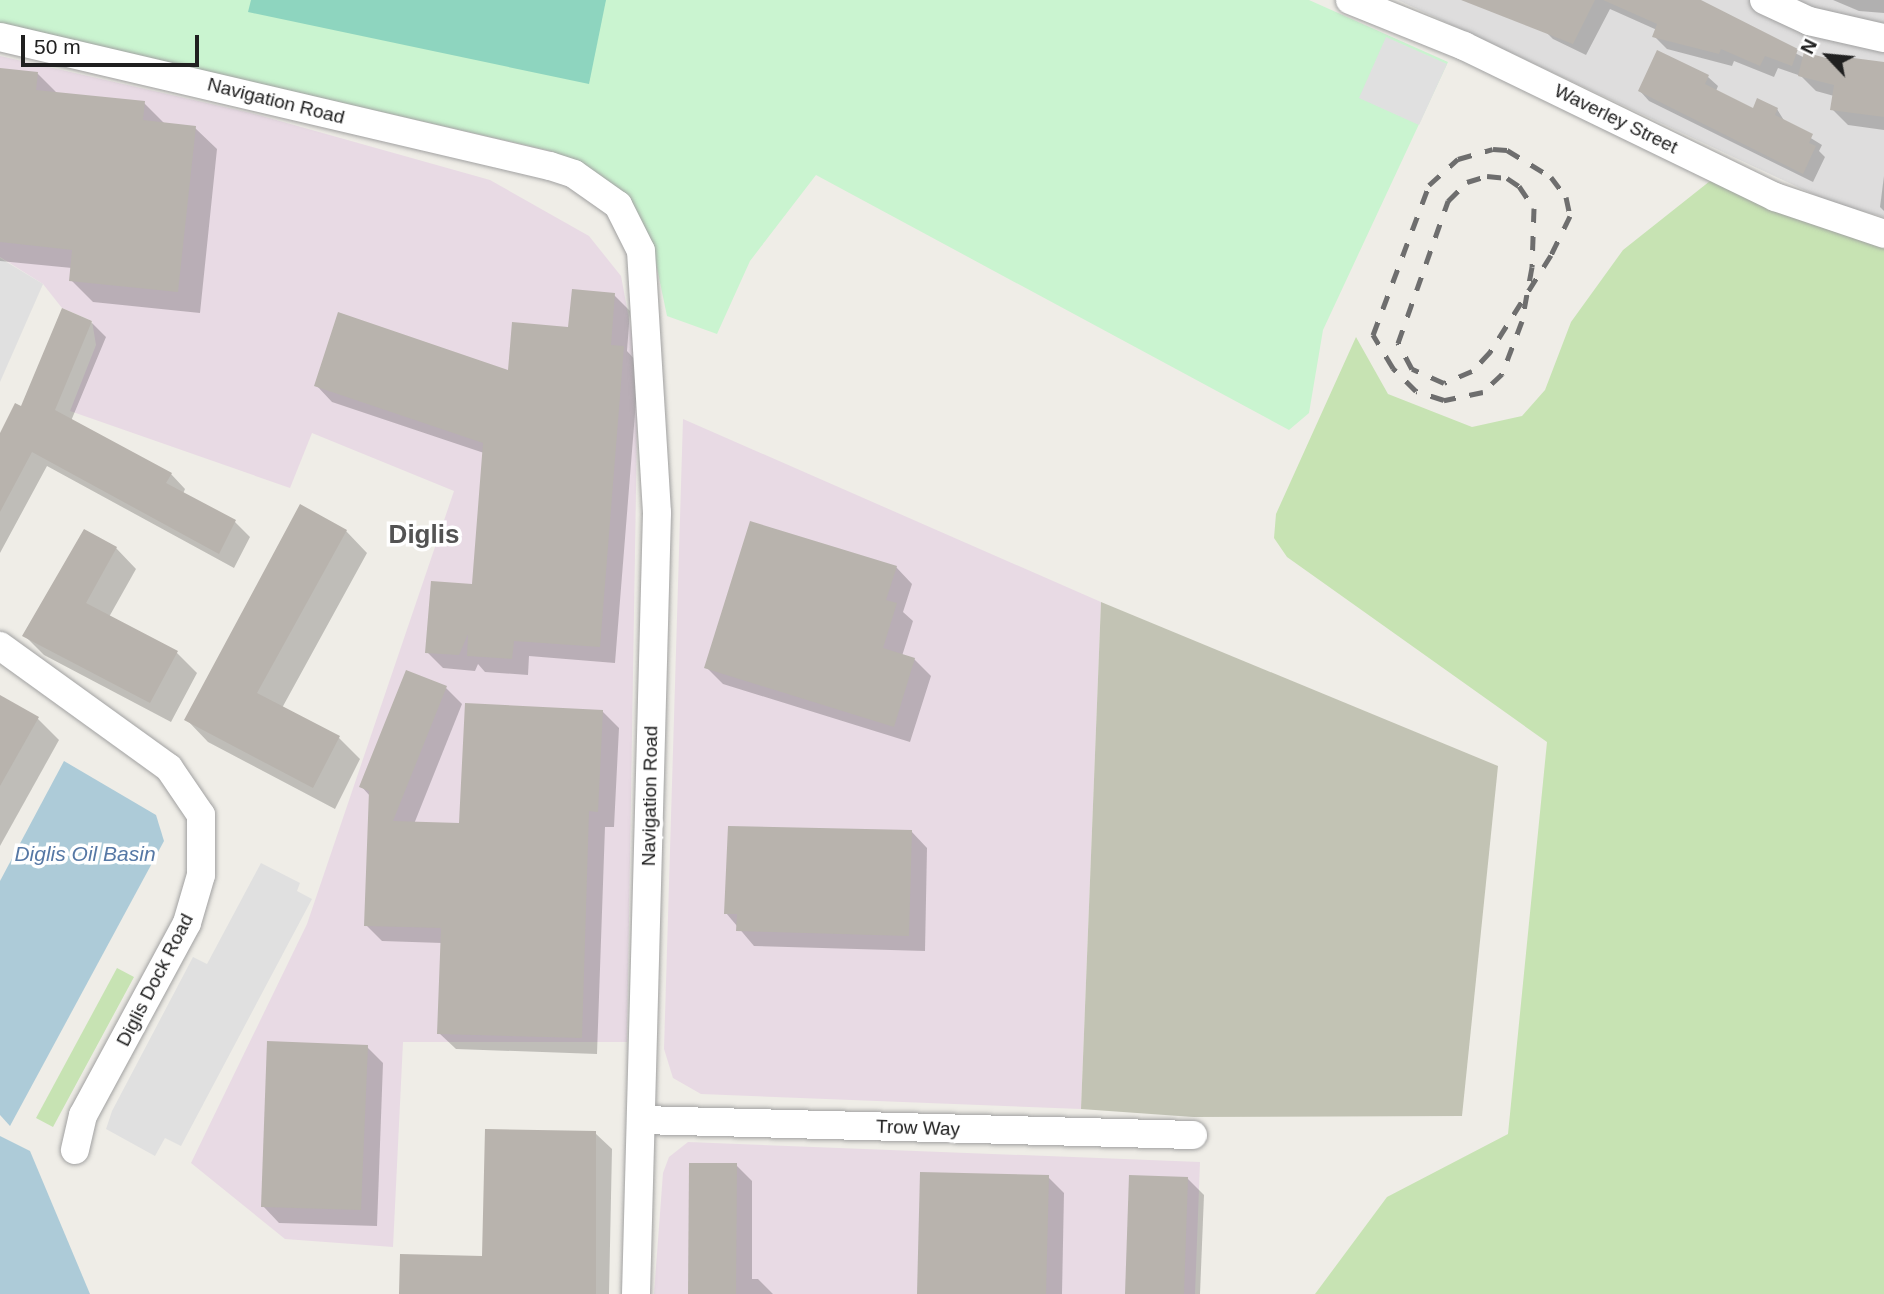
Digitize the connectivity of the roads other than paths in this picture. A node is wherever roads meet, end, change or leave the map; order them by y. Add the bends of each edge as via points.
1 (1350, 0) edge
2 (1764, 0) edge
3 (0, 37) edge
4 (1884, 38) edge
5 (1884, 234) edge
6 (0, 646) edge
7 (642, 1120) junction
8 (1193, 1135) dead end
9 (75, 1150) dead end
10 (636, 1294) edge

1 - 5 street, Waverley Street via 1464,46 1775,197
2 - 4 street via 1809,21
3 - 7 street, Navigation Road via 512,156 574,174 618,205 640,251 657,513
6 - 9 street, Diglis Dock Road via 169,768 201,815 201,876 187,923 83,1115
7 - 8 street, Trow Way
7 - 10 street, Navigation Road

